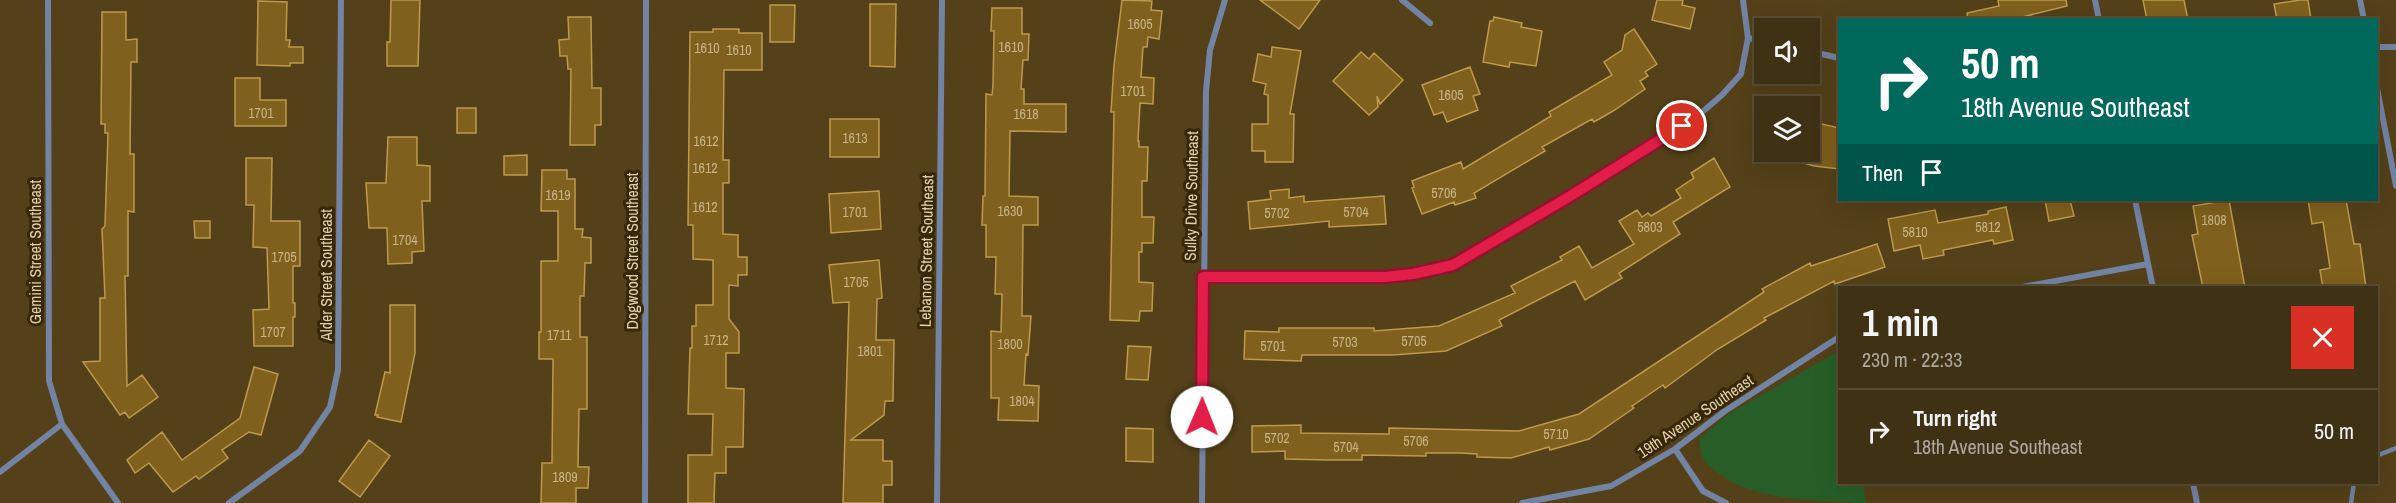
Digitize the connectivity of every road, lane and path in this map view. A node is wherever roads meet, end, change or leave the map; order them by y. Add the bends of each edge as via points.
1 (48, 0) edge
2 (341, 0) edge
3 (646, 0) edge
4 (942, 0) edge
5 (1225, 0) edge
6 (1402, 0) edge
7 (1743, 0) edge
8 (2095, 0) edge
9 (2360, 0) edge
10 (2099, 18) edge
11 (2364, 18) edge
12 (1430, 22) dead end
13 (1748, 38) junction
14 (1754, 39) edge
15 (2378, 47) edge
16 (2396, 47) edge
17 (1820, 54) edge
18 (1838, 58) edge
19 (2378, 92) edge
20 (2396, 186) edge
21 (2135, 201) edge
22 (2148, 264) junction
23 (1203, 277) junction
24 (2029, 286) edge
25 (2153, 286) edge
26 (1838, 338) edge
27 (62, 424) junction
28 (2396, 448) edge
29 (1674, 449) junction
30 (2378, 455) edge
31 (0, 472) edge
32 (2193, 484) edge
33 (2354, 484) edge
34 (118, 503) edge
35 (229, 503) edge
36 (645, 503) edge
37 (937, 503) edge
38 (1202, 503) edge
39 (1522, 503) edge
40 (1726, 503) edge
41 (2197, 503) edge
42 (2351, 503) edge

1 - 27 street, Gemini Street Southeast via 49,381
2 - 35 street, Alder Street Southeast via 338,370 330,406 300,451
3 - 36 street, Dogwood Street Southeast
4 - 37 street, Lebanon Street Southeast
5 - 23 street, Sulky Drive Southeast via 1210,50 1206,91
6 - 12 street
7 - 13 street
8 - 10 street
9 - 11 street
13 - 14 street
13 - 23 street via 1741,74 1700,114 1453,265 1385,277
15 - 16 street
17 - 18 street
19 - 20 street
21 - 22 street
22 - 24 street
22 - 25 street
23 - 38 street, Sulky Drive Southeast
26 - 29 street, 19th Avenue Southeast
27 - 31 street
27 - 34 street, Gemini Street Southeast
28 - 30 lane
29 - 39 street, 19th Avenue Southeast via 1611,486
29 - 40 street via 1703,491
32 - 41 street
33 - 42 lane

